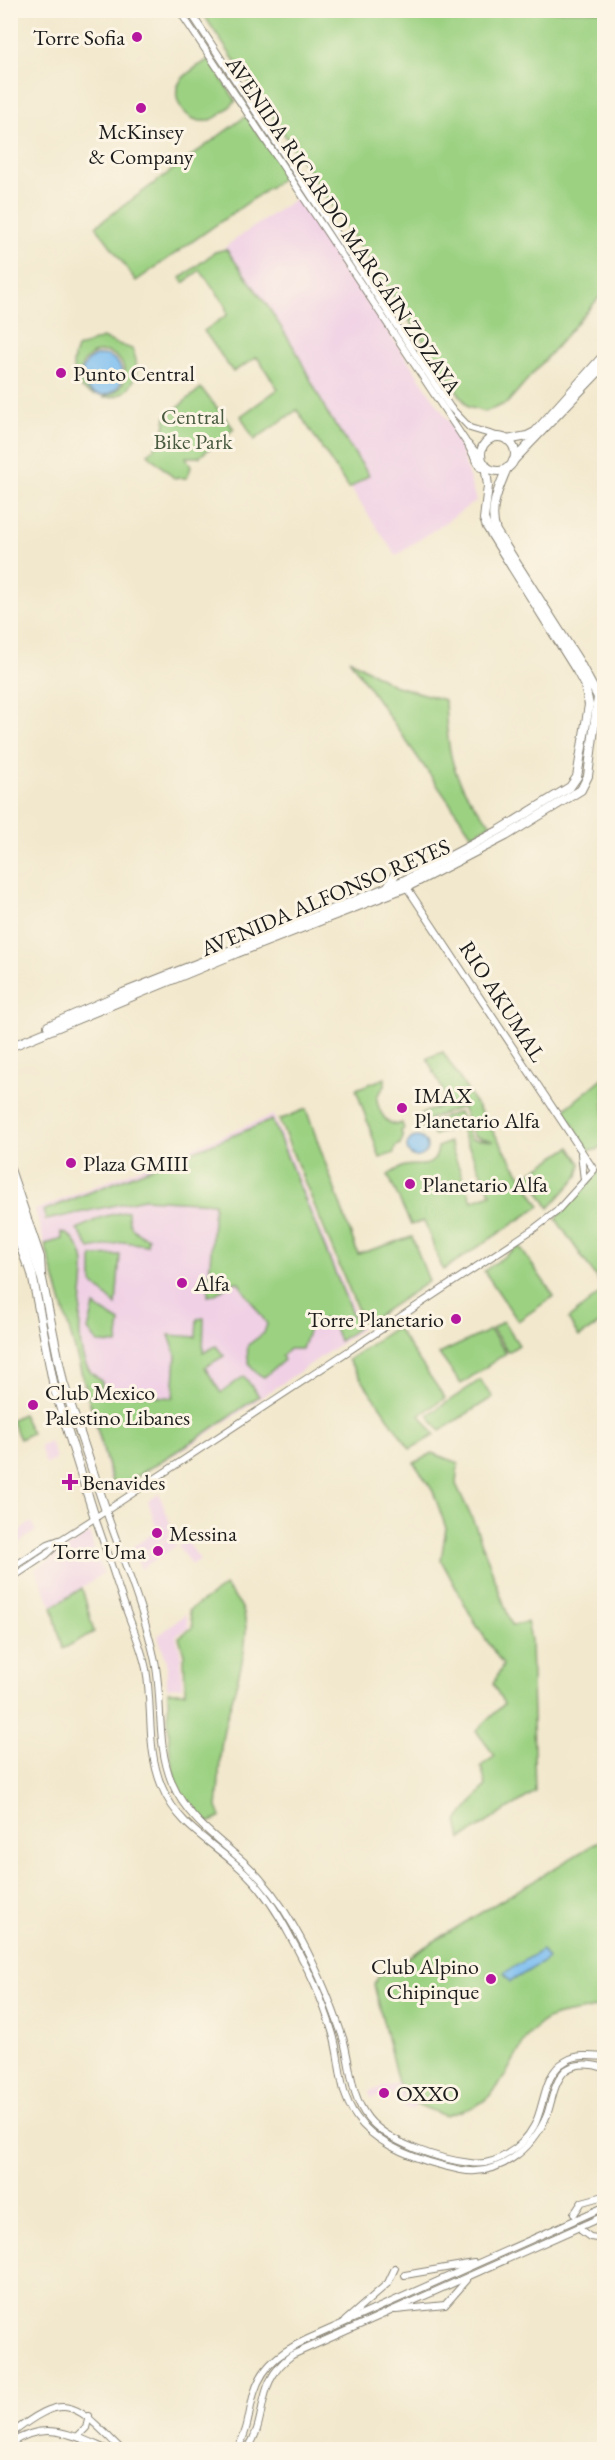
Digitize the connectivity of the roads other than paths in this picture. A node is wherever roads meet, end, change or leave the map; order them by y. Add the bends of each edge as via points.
1 (179, 10) edge
2 (189, 10) edge
3 (604, 355) edge
4 (604, 366) edge
5 (504, 439) junction
6 (470, 447) junction
7 (483, 461) junction
8 (510, 464) junction
9 (487, 476) junction
10 (500, 830) junction
11 (499, 839) junction
12 (473, 849) junction
13 (397, 871) dead end
14 (405, 884) junction
15 (386, 888) junction
16 (10, 1041) edge
17 (10, 1047) edge
18 (581, 1153) junction
19 (10, 1167) edge
20 (584, 1180) junction
21 (10, 1184) edge
22 (10, 1205) edge
23 (10, 1222) edge
24 (32, 1274) junction
25 (42, 1279) junction
26 (106, 1511) junction
27 (95, 1518) junction
28 (62, 1539) junction
29 (10, 1569) edge
30 (10, 1579) edge
31 (196, 1818) junction
32 (187, 1827) junction
33 (604, 2057) edge
34 (604, 2068) edge
35 (604, 2196) edge
36 (604, 2207) edge
37 (574, 2214) dead end
38 (604, 2216) edge
39 (582, 2231) dead end
40 (604, 2240) edge
41 (483, 2261) junction
42 (395, 2268) dead end
43 (405, 2275) dead end
44 (469, 2277) junction
45 (404, 2301) junction
46 (391, 2311) junction
47 (342, 2324) junction
48 (88, 2416) junction
49 (10, 2435) edge
50 (78, 2436) junction
51 (10, 2444) edge
52 (108, 2450) edge
53 (122, 2450) edge
54 (236, 2450) edge
55 (247, 2450) edge

1 - 6 street, AVENIDA RICARDO MARGÁIN ZOZAYA
2 - 5 street, AVENIDA RICARDO MARGÁIN ZOZAYA via 450,407 470,428
3 - 5 main road via 535,432
4 - 8 main road, AVENIDA ALFONSO REYES
5 - 7 main road via 488,440 481,451
5 - 8 main road via 514,448
6 - 7 street, AVENIDA RICARDO MARGÁIN ZOZAYA
6 - 9 main road
7 - 8 main road via 498,471
7 - 9 main road, AVENIDA ALFONSO REYES
8 - 11 main road, AVENIDA ALFONSO REYES via 494,507 496,531 578,660 598,704 583,788
9 - 10 main road, AVENIDA ALFONSO REYES via 487,527 585,686 589,705 575,783
10 - 11 main road
10 - 12 main road, AVENIDA ALFONSO REYES
11 - 12 main road, AVENIDA ALFONSO REYES
12 - 14 main road, AVENIDA ALFONSO REYES
13 - 15 main road
14 - 15 main road, AVENIDA ALFONSO REYES
14 - 17 main road, AVENIDA ALFONSO REYES
14 - 18 street, RIO AKUMAL
15 - 16 main road, AVENIDA ALFONSO REYES
18 - 20 street
18 - 20 street, RIO AKUMAL via 594,1170
19 - 25 street via 42,1257
20 - 26 street via 556,1212 535,1228
21 - 25 main road
22 - 24 main road
23 - 24 street
24 - 27 main road via 52,1381
25 - 26 main road via 63,1382
26 - 27 street
26 - 31 street via 155,1660 166,1765 176,1792
27 - 28 street
27 - 32 street via 145,1666 156,1770 169,1802
28 - 29 street
28 - 30 street
31 - 32 street
31 - 33 street via 261,1879 294,1926 324,1985 359,2103 369,2119 388,2134 444,2158 489,2163 510,2153 534,2126 547,2086 560,2065 582,2056
32 - 34 street via 238,1866 272,1904 324,2007 346,2100 364,2126 394,2147 436,2164 467,2171 494,2167 527,2146 541,2127 558,2081 567,2070 581,2065
35 - 37 street via 582,2202
36 - 41 street
38 - 44 street
39 - 40 street
41 - 43 street
41 - 45 street
42 - 47 street via 388,2283
44 - 45 street
44 - 46 street via 445,2305
45 - 46 street
45 - 47 street
46 - 55 street via 283,2361 268,2381 255,2435
47 - 54 street via 289,2347 266,2367 255,2387 248,2425
48 - 49 street via 57,2406
48 - 50 street via 86,2428
48 - 53 street
50 - 51 street via 31,2431
50 - 52 street

